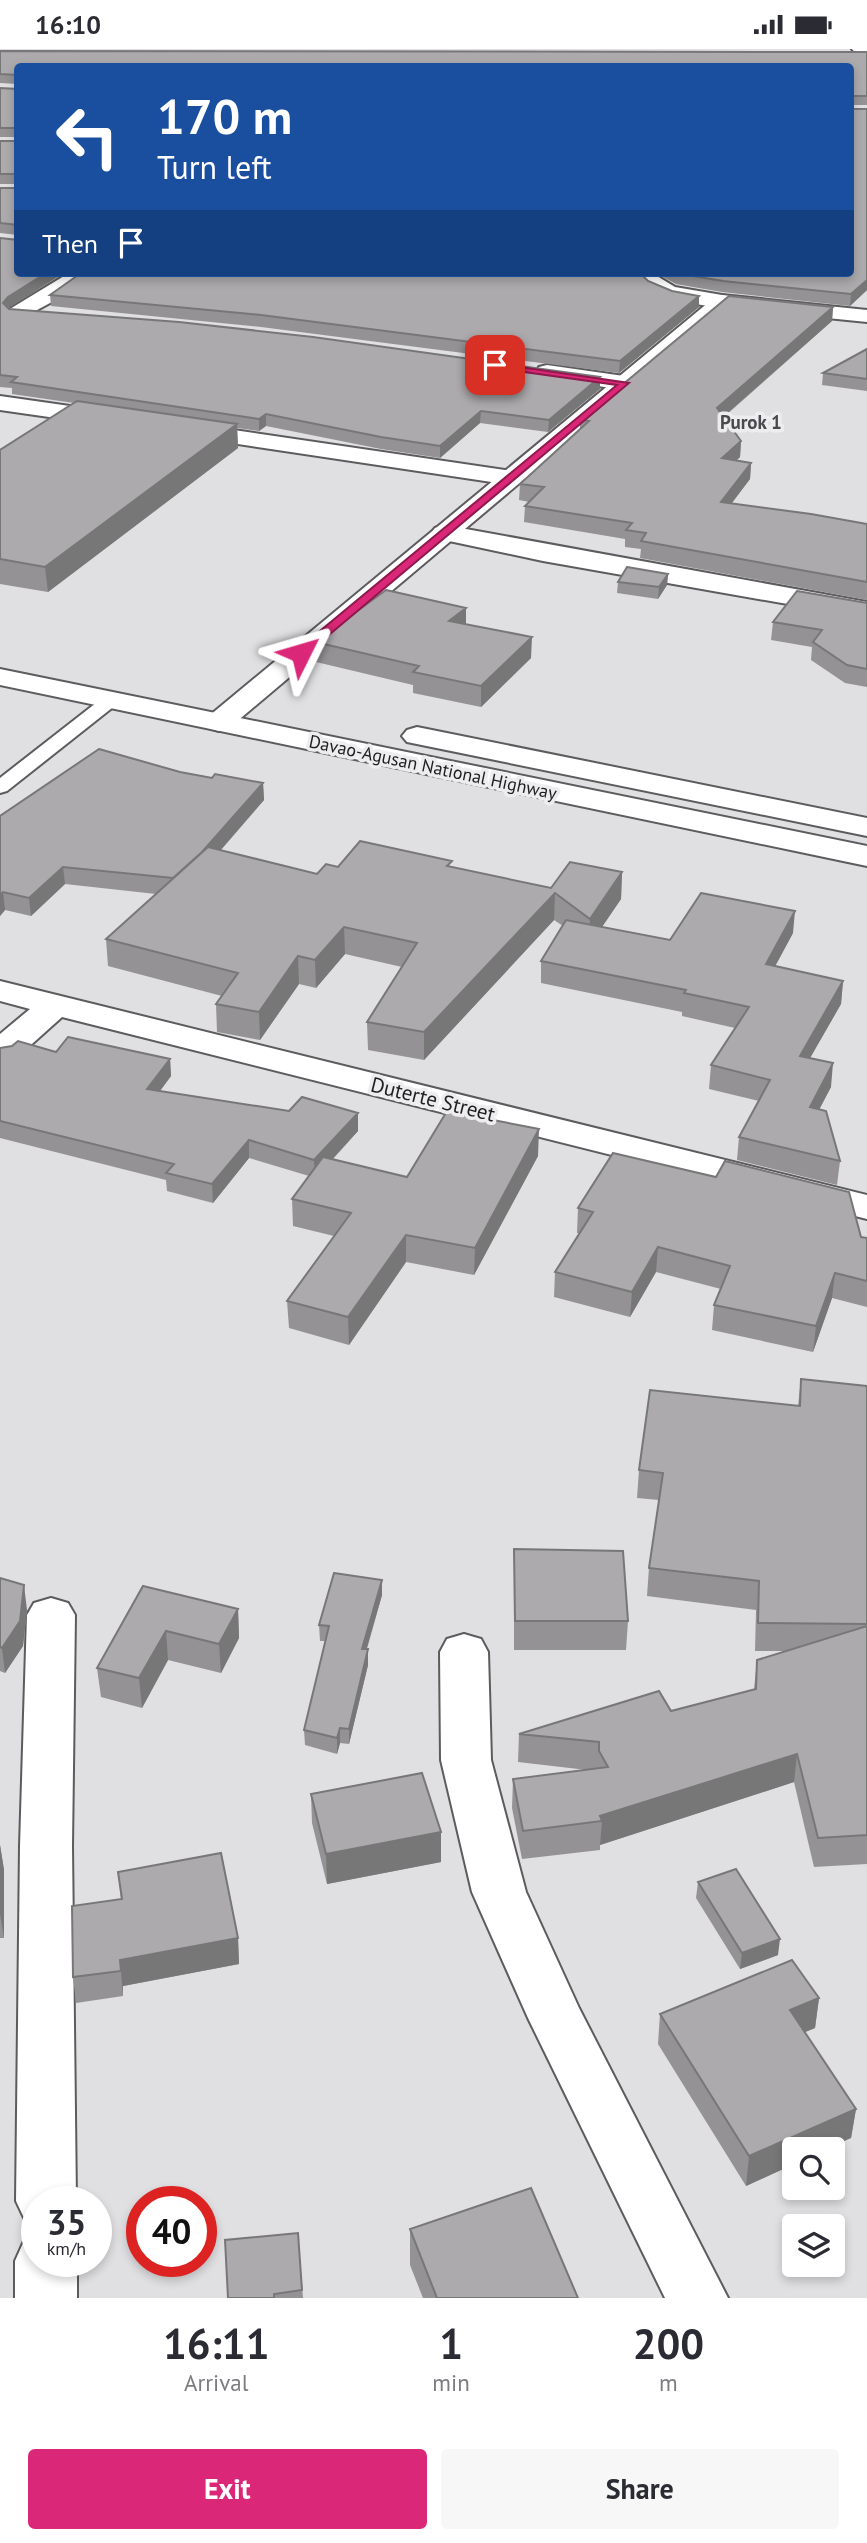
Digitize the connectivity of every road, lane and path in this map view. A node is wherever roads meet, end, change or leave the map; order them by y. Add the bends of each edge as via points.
1 (77, 277) edge
2 (644, 277) edge
3 (722, 301) junction
4 (59, 316) edge
5 (867, 316) edge
6 (9, 318) edge
7 (530, 370) edge
8 (624, 383) junction
9 (0, 403) edge
10 (132, 422) edge
11 (159, 426) edge
12 (511, 478) junction
13 (444, 533) junction
14 (867, 610) edge
15 (0, 651) edge
16 (0, 677) edge
17 (111, 700) junction
18 (244, 701) junction
19 (219, 722) junction
20 (620, 777) junction
21 (0, 787) edge
22 (600, 801) junction
23 (867, 827) edge
24 (867, 856) edge
25 (0, 991) edge
26 (55, 1006) junction
27 (0, 1053) edge
28 (867, 1207) edge
29 (51, 1615) dead end
30 (464, 1652) dead end
31 (46, 2186) edge
32 (46, 2277) edge
33 (46, 2298) edge
34 (697, 2298) edge

1 - 6 main road
2 - 3 main road via 667,290
3 - 5 main road
3 - 8 main road
4 - 6 main road
7 - 8 main road
8 - 12 main road
9 - 10 main road
11 - 12 main road
12 - 13 main road
13 - 14 main road
13 - 18 main road
15 - 18 main road, Davao-Agusan National Highway
16 - 17 main road, Davao-Agusan National Highway
17 - 19 main road, Davao-Agusan National Highway
17 - 21 lane
18 - 19 main road
18 - 20 main road, Davao-Agusan National Highway
19 - 22 main road, Davao-Agusan National Highway
20 - 22 main road
20 - 23 main road, Davao-Agusan National Highway
22 - 24 main road, Davao-Agusan National Highway
25 - 26 main road, Duterte Street
26 - 27 main road
26 - 28 main road, Duterte Street
29 - 31 main road
30 - 34 main road via 466,1760 499,1892 556,2018
32 - 33 main road

